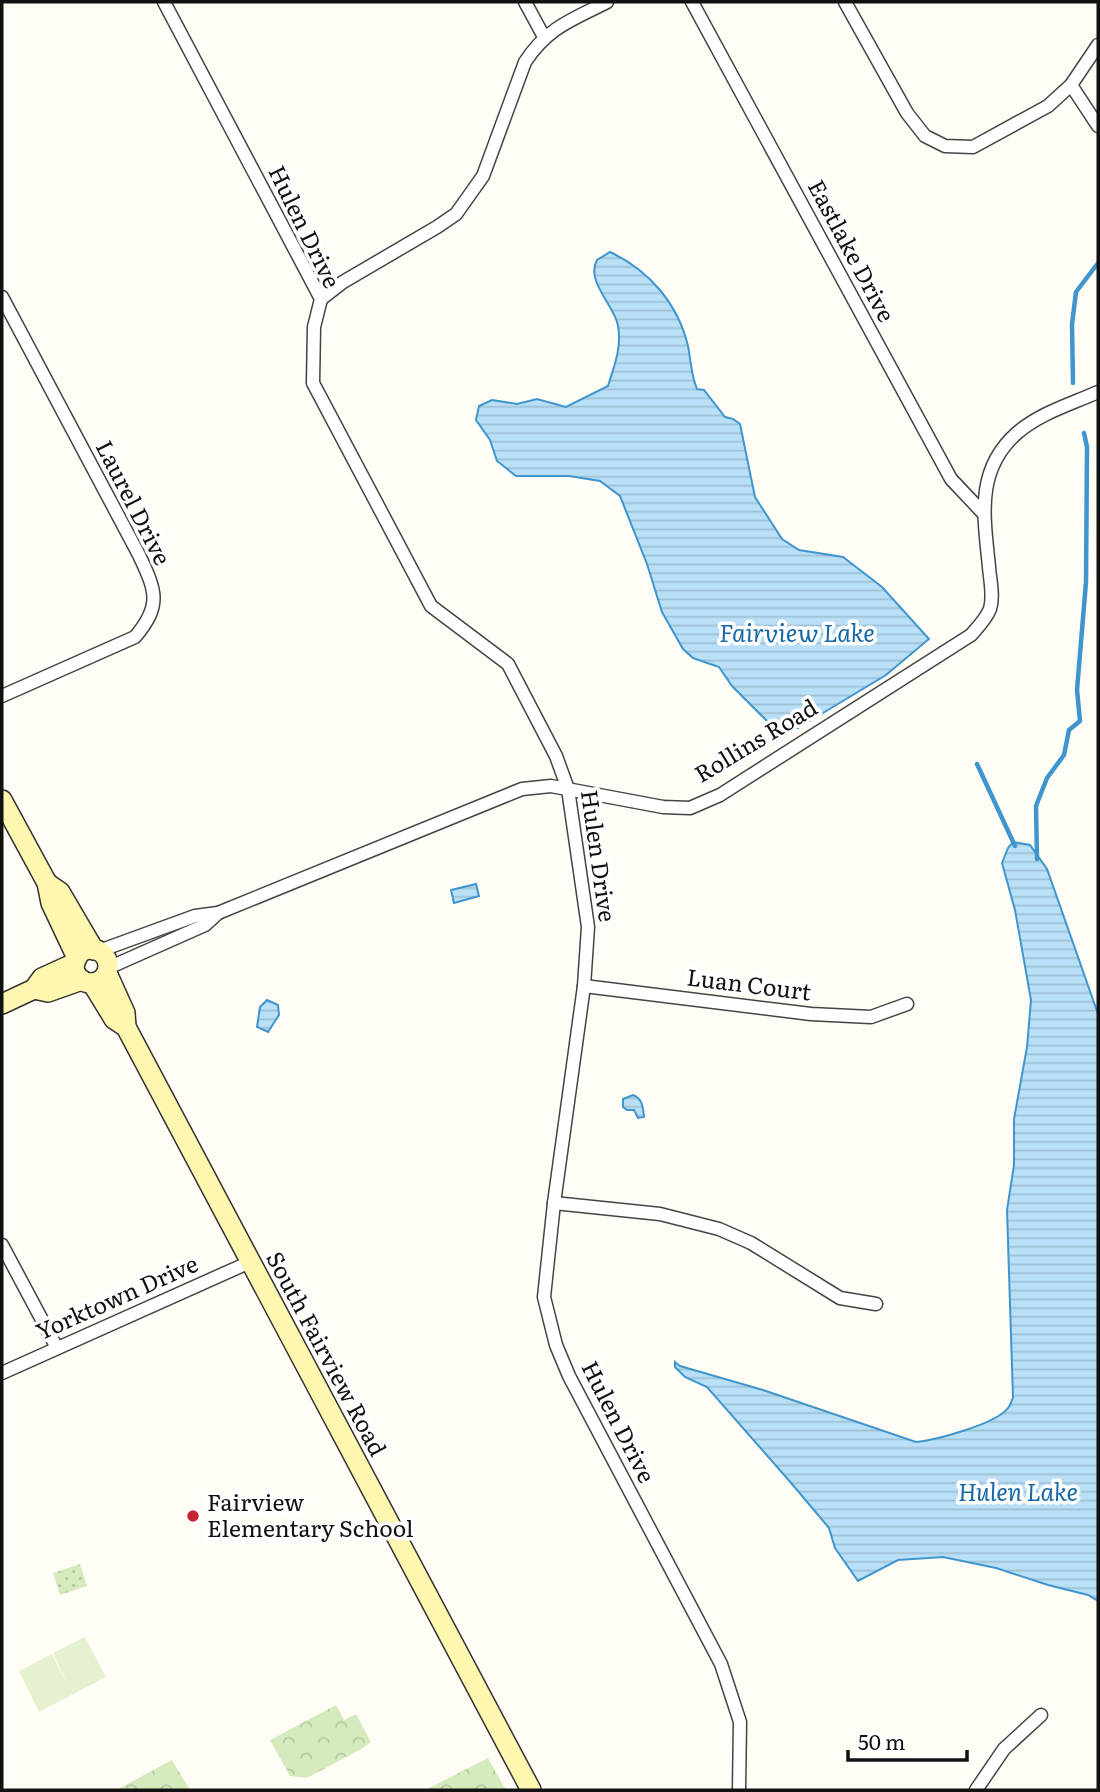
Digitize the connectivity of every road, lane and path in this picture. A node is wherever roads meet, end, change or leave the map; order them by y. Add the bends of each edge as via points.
1 (164, 2) edge
2 (525, 2) edge
3 (607, 2) edge
4 (692, 2) edge
5 (845, 2) edge
6 (544, 37) junction
7 (1098, 45) edge
8 (1071, 85) junction
9 (1098, 126) edge
10 (2, 297) edge
11 (321, 299) junction
12 (1098, 392) edge
13 (984, 514) junction
14 (2, 696) edge
15 (568, 789) junction
16 (2, 800) edge
17 (218, 913) junction
18 (92, 966) junction
19 (584, 986) junction
20 (2, 1004) edge
21 (907, 1004) dead end
22 (554, 1203) junction
23 (2, 1245) edge
24 (250, 1262) junction
25 (876, 1304) dead end
26 (57, 1348) junction
27 (2, 1373) edge
28 (1041, 1714) dead end
29 (531, 1790) edge
30 (739, 1790) edge
31 (976, 1790) edge

1 - 11 street, Hulen Drive
2 - 6 street
3 - 6 street
4 - 13 street, Eastlake Drive via 951,479
5 - 8 street via 908,113 925,136 945,146 972,147 983,142 1048,106
6 - 11 street via 526,62 483,176 456,214
7 - 8 street
8 - 9 street
10 - 14 street, Laurel Drive via 139,555 155,599 149,620 135,637
11 - 15 street, Hulen Drive via 314,327 313,383 431,606 508,664
12 - 13 street, Rollins Road via 1041,417 1000,450 988,475
13 - 15 street, Rollins Road via 991,600 981,625 971,635 720,795 690,808
15 - 17 street, Rollins Road via 522,789
15 - 19 street, Hulen Drive via 588,927
16 - 18 street, South Fairview Road via 47,883 60,892
17 - 18 street, Rollins Road via 195,916
17 - 18 street, Rollins Road via 205,925
18 - 20 street, Rollins Road via 42,978 34,989
18 - 24 street, South Fairview Road via 114,1019 126,1027
19 - 21 street, Luan Court via 811,1014 871,1017
19 - 22 street, Hulen Drive
22 - 25 street via 660,1214 719,1229 751,1243 840,1298
22 - 30 street, Hulen Drive via 544,1297 556,1345 722,1664 740,1722
23 - 26 street
24 - 26 street, Yorktown Drive
24 - 29 street, South Fairview Road
26 - 27 street, Yorktown Drive
28 - 31 street via 1004,1749

